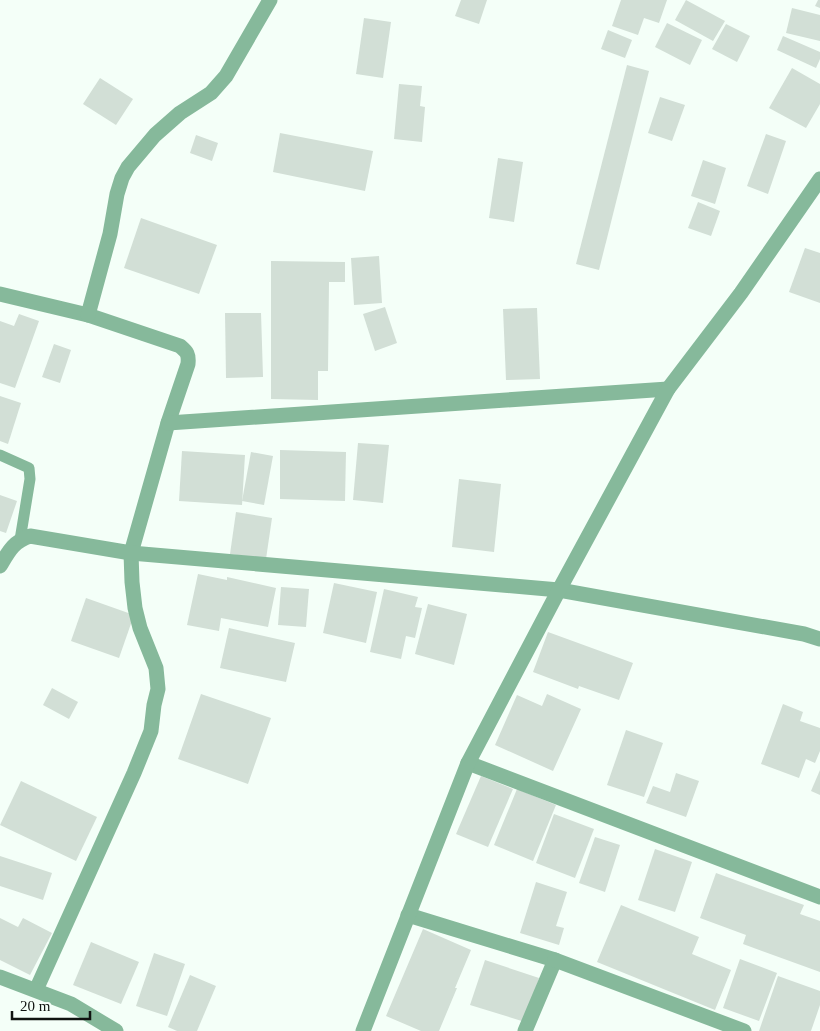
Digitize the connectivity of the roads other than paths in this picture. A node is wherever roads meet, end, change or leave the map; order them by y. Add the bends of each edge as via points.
1 (270, 0) edge
2 (820, 179) edge
3 (0, 294) edge
4 (88, 315) junction
5 (668, 389) junction
6 (168, 423) junction
7 (0, 455) edge
8 (20, 540) junction
9 (130, 553) junction
10 (0, 566) edge
11 (559, 590) junction
12 (820, 639) edge
13 (468, 763) junction
14 (820, 896) edge
15 (408, 915) junction
16 (555, 960) junction
17 (0, 977) edge
18 (36, 990) junction
19 (116, 1031) edge
20 (363, 1031) edge
21 (525, 1031) edge
22 (744, 1031) edge

1 - 4 street via 226,76 211,93 180,113 155,135 128,167 117,194 110,234
2 - 5 street via 741,293
3 - 4 street
4 - 6 street via 180,346 187,352 188,364
5 - 6 street
5 - 11 street
6 - 9 street
7 - 8 lane via 29,468
8 - 9 street via 30,536
8 - 10 street
9 - 11 street
9 - 18 street via 135,608 156,668 158,689 151,731
11 - 12 street
11 - 13 street
13 - 14 street
13 - 15 street
15 - 16 street
15 - 20 street
16 - 21 street
16 - 22 street
17 - 18 street
18 - 19 street via 72,1004

